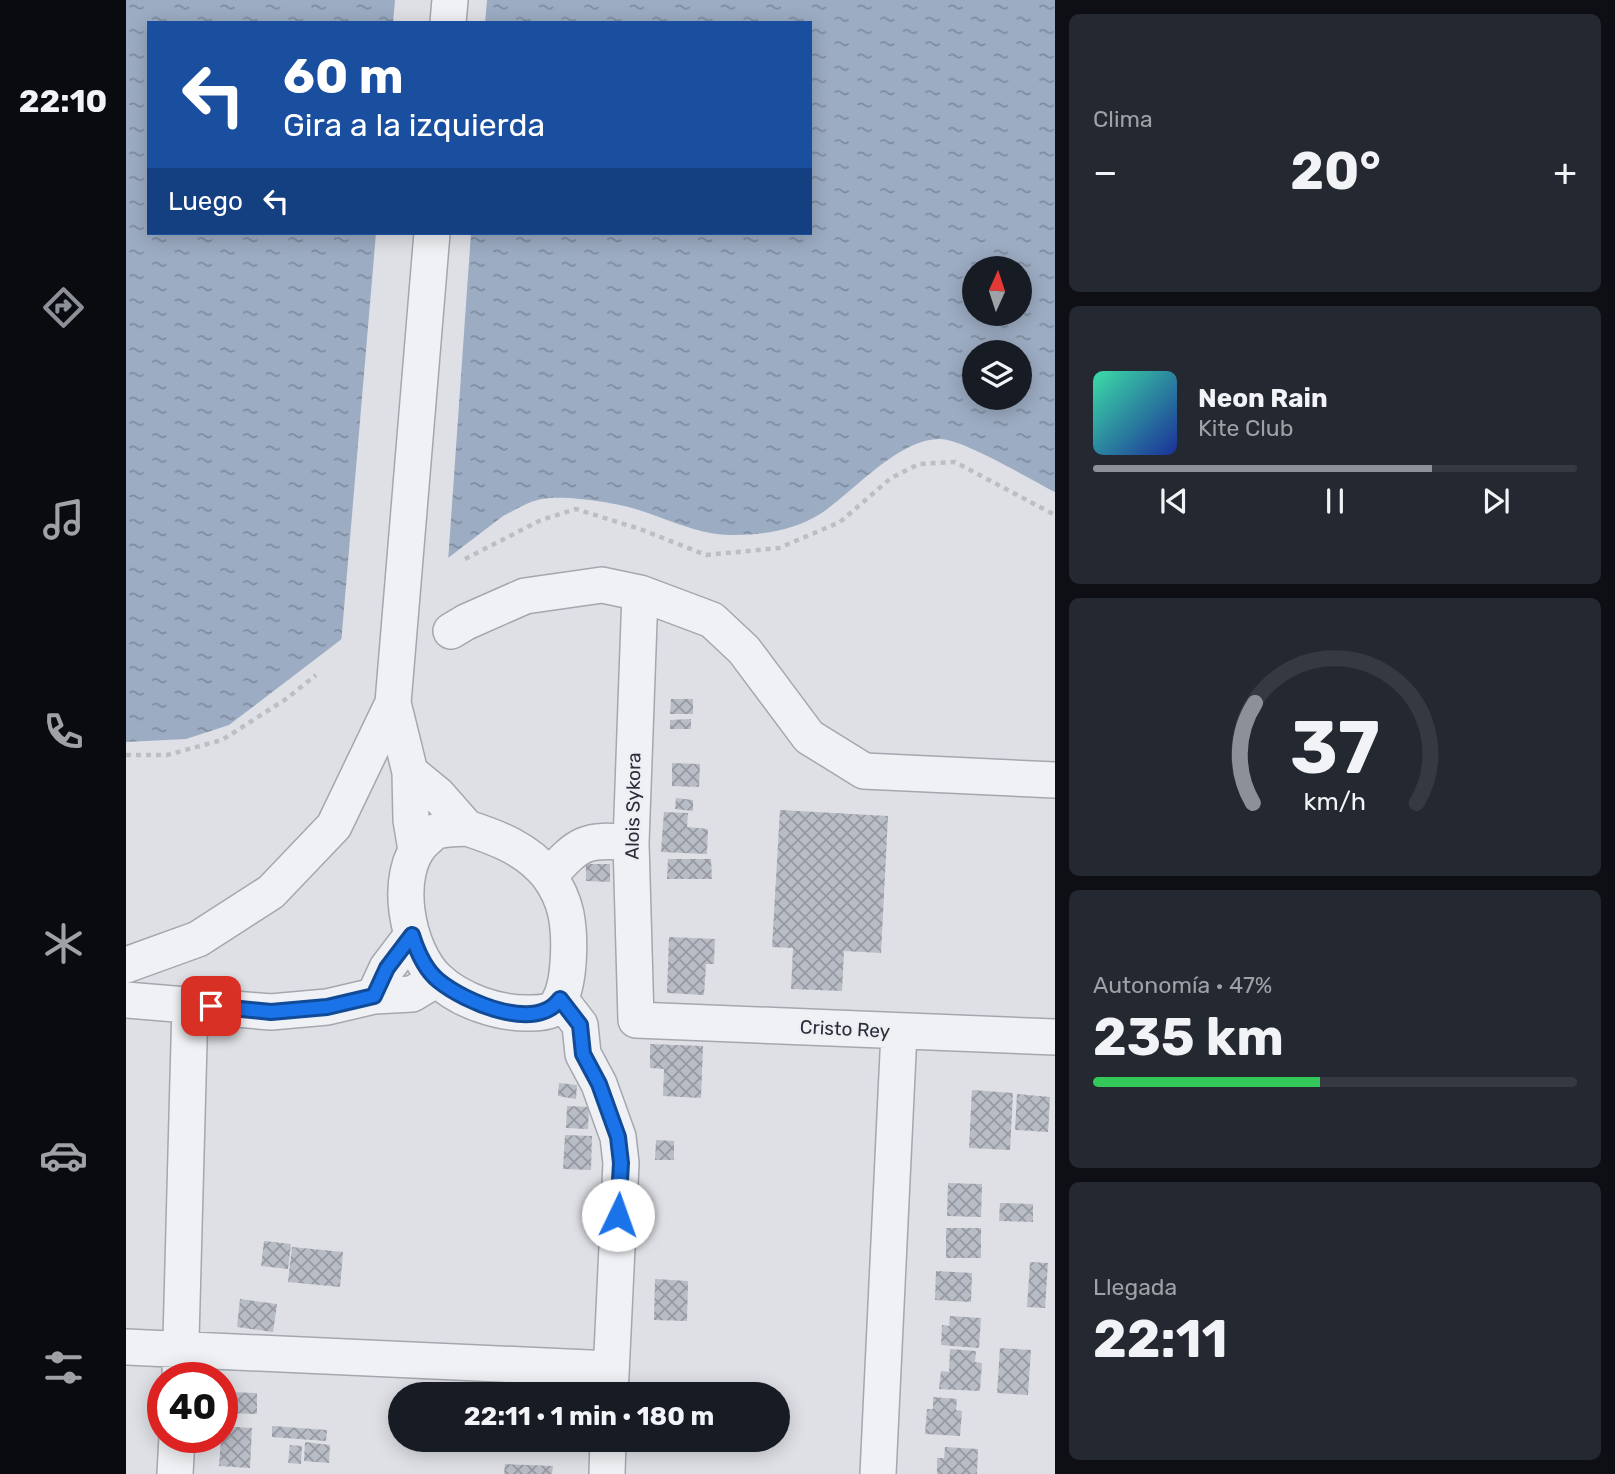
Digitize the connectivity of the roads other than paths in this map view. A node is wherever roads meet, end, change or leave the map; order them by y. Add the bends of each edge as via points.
1 (450, 0) edge
2 (448, 21) edge
3 (432, 235) edge
4 (640, 593) junction
5 (452, 631) dead end
6 (393, 703) junction
7 (410, 772) junction
8 (1055, 780) edge
9 (467, 828) junction
10 (631, 843) junction
11 (416, 850) junction
12 (548, 876) junction
13 (412, 935) junction
14 (126, 965) edge
15 (437, 979) junction
16 (374, 996) junction
17 (126, 1000) edge
18 (190, 1005) junction
19 (551, 1006) junction
20 (636, 1020) joint
21 (899, 1032) junction
22 (1055, 1037) edge
23 (126, 1347) edge
24 (177, 1362) edge
25 (180, 1362) edge
26 (238, 1366) edge
27 (611, 1382) edge
28 (608, 1452) edge
29 (176, 1453) edge
30 (175, 1474) edge
31 (607, 1474) edge
32 (878, 1474) edge

1 - 2 street
3 - 6 street
4 - 5 street via 602,585 525,596
4 - 8 street via 712,620 744,650 809,737 864,771
4 - 10 street, Alois Sykora
6 - 7 street
6 - 14 street via 334,826 271,892 198,939
7 - 9 street
7 - 11 street
9 - 11 street via 434,832
9 - 12 street via 520,850
10 - 12 street via 601,839 572,849
10 - 20 street, Alois Sykora
11 - 13 street via 406,898
12 - 19 street via 561,895 569,938 567,971
13 - 15 street via 417,952
13 - 16 street via 387,968
15 - 16 street via 412,995
15 - 19 street via 468,999 504,1012
16 - 18 street via 327,1007 271,1012
17 - 18 street
18 - 25 street
19 - 27 street via 580,1025 583,1054 618,1137 621,1163
20 - 21 street, Cristo Rey
21 - 22 street, Cristo Rey
21 - 32 street
23 - 24 street
26 - 27 street
28 - 31 street
29 - 30 street

